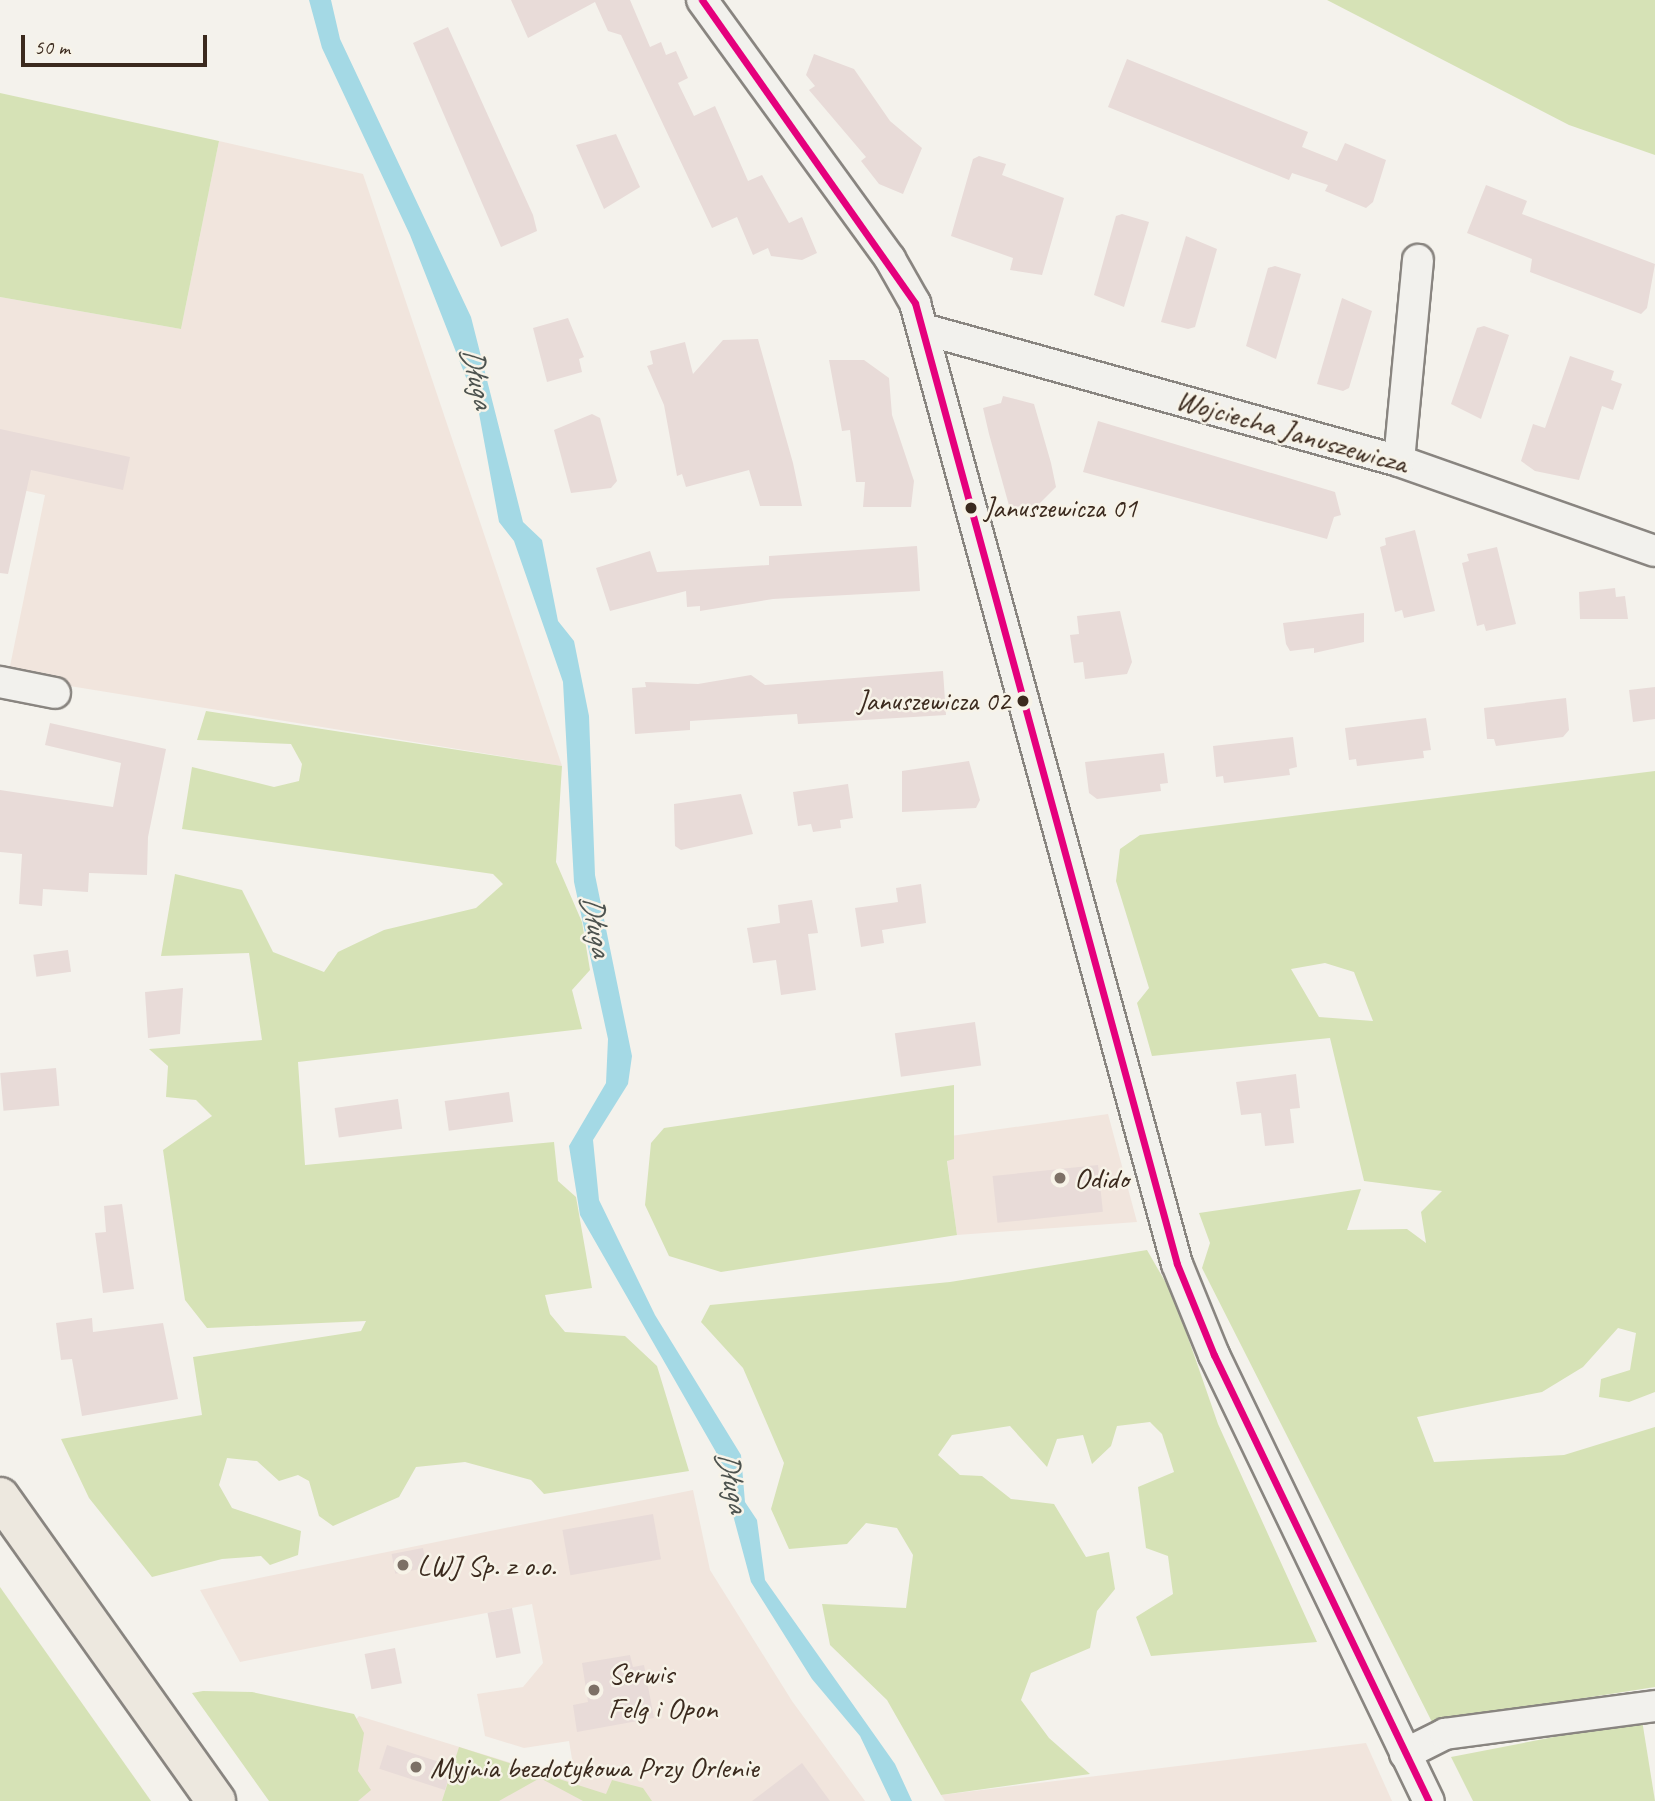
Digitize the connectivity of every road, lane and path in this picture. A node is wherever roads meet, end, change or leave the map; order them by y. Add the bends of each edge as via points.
1 (702, 0) edge
2 (1418, 260) dead end
3 (923, 329) junction
4 (1399, 461) junction
5 (1655, 551) edge
6 (0, 682) edge
7 (55, 693) dead end
8 (0, 1497) edge
9 (1655, 1706) edge
10 (1405, 1754) junction
11 (216, 1801) edge
12 (1429, 1801) edge

1 - 3 street via 900,273
2 - 4 street
3 - 4 street, Wojciecha Januszewicza
3 - 10 street via 1188,1293
4 - 5 street, Wojciecha Januszewicza
6 - 7 street
8 - 11 main road
9 - 10 street via 1445,1734
10 - 12 street

